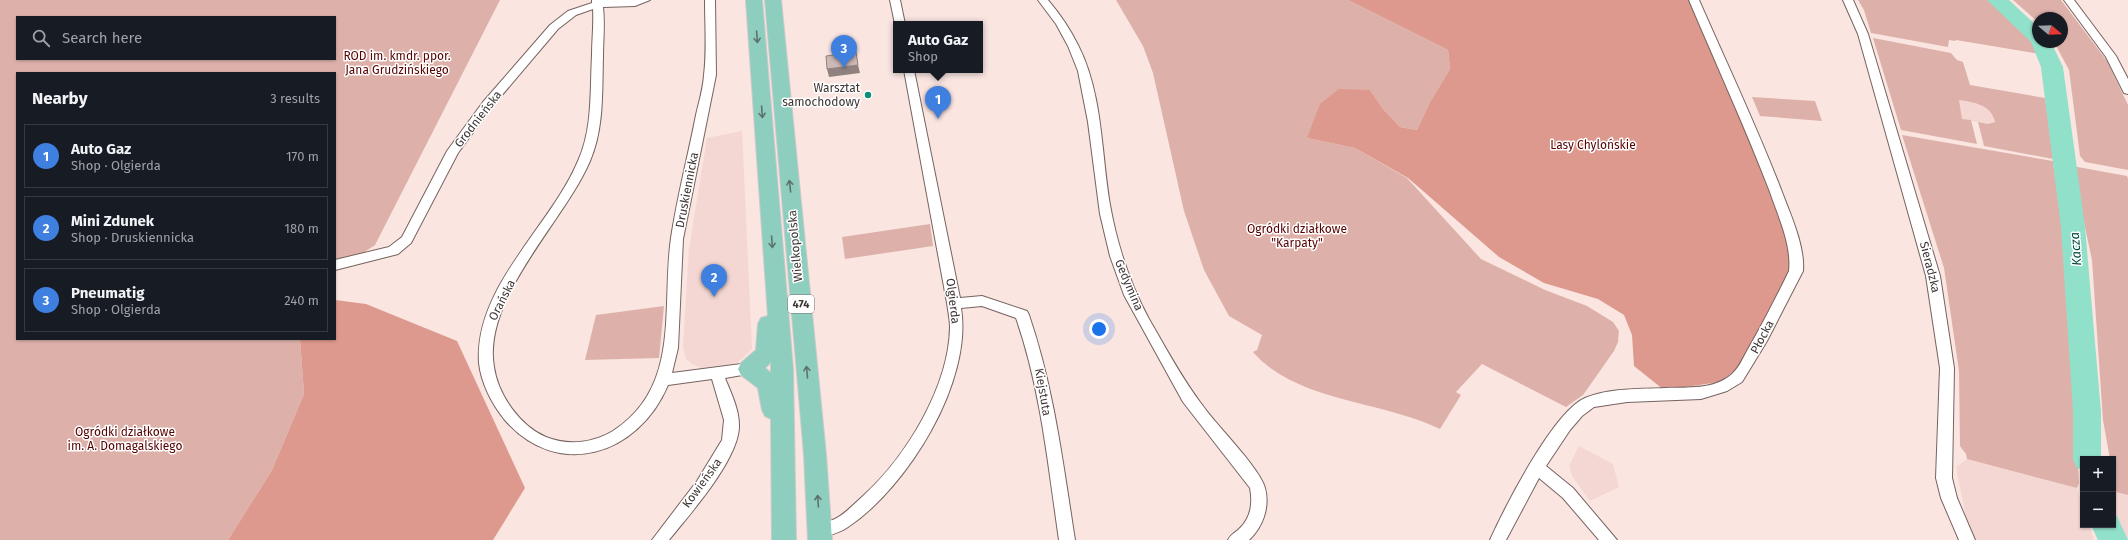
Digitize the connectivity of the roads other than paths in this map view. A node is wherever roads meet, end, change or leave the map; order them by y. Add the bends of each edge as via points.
1 (645, 0) edge
2 (710, 0) edge
3 (754, 0) edge
4 (773, 0) edge
5 (895, 0) edge
6 (1043, 0) edge
7 (1694, 0) edge
8 (1848, 0) edge
9 (2069, 0) edge
10 (597, 2) edge
11 (899, 21) edge
12 (910, 73) edge
13 (2128, 90) edge
14 (336, 265) edge
15 (775, 274) junction
16 (954, 303) junction
17 (749, 369) junction
18 (717, 374) junction
19 (662, 380) junction
20 (784, 461) junction
21 (1538, 468) junction
22 (820, 536) edge
23 (660, 540) edge
24 (784, 540) edge
25 (1067, 540) edge
26 (1236, 540) edge
27 (1498, 540) edge
28 (1609, 540) edge
29 (1966, 540) edge

1 - 10 street, Grodnieńska via 635,3
2 - 19 street, Druskiennicka via 710,75 677,239 671,348
3 -> 15 main road, Wielkopolska / 474
22 -> 4 main road, Wielkopolska / 474
5 - 11 street
6 - 26 street, Gedymina via 1060,19 1084,70 1091,103 1104,206 1115,253 1128,287 1146,326 1197,410 1258,486 1258,512 1248,532
7 - 21 street, Płocka via 1771,179 1795,248 1796,271 1759,344 1737,378 1722,387 1701,393 1608,398 1590,403 1579,409 1570,419
8 - 29 street, Sieradzka via 1863,34 1933,276 1942,320 1947,368 1944,478
9 - 13 street via 2110,56
10 - 14 street, Grodnieńska via 572,13 554,27 487,105 453,151 407,240 393,251
10 - 19 street, Orańska via 596,111 584,161 562,202 496,307 489,325 489,379 502,407 513,422 528,436 560,449 597,446 633,425 654,400
12 - 16 street, Olgierda
15 - 17 main road via 767,349 762,360
15 - 20 main road, Wielkopolska / 474 via 782,368
16 - 22 street, Olgierda via 957,327 952,354 944,386 929,419 894,474 869,501 841,524
16 - 25 street, Kiejstuta via 982,301 1022,315 1040,372
17 - 18 street
17 - 20 main road via 764,378 769,385 775,426
18 - 19 street
18 - 23 street, Kowieńska via 730,414 732,427 729,439 720,461
20 - 24 main road, Wielkopolska / 474
21 - 27 street, Płocka
21 - 28 street via 1568,493

